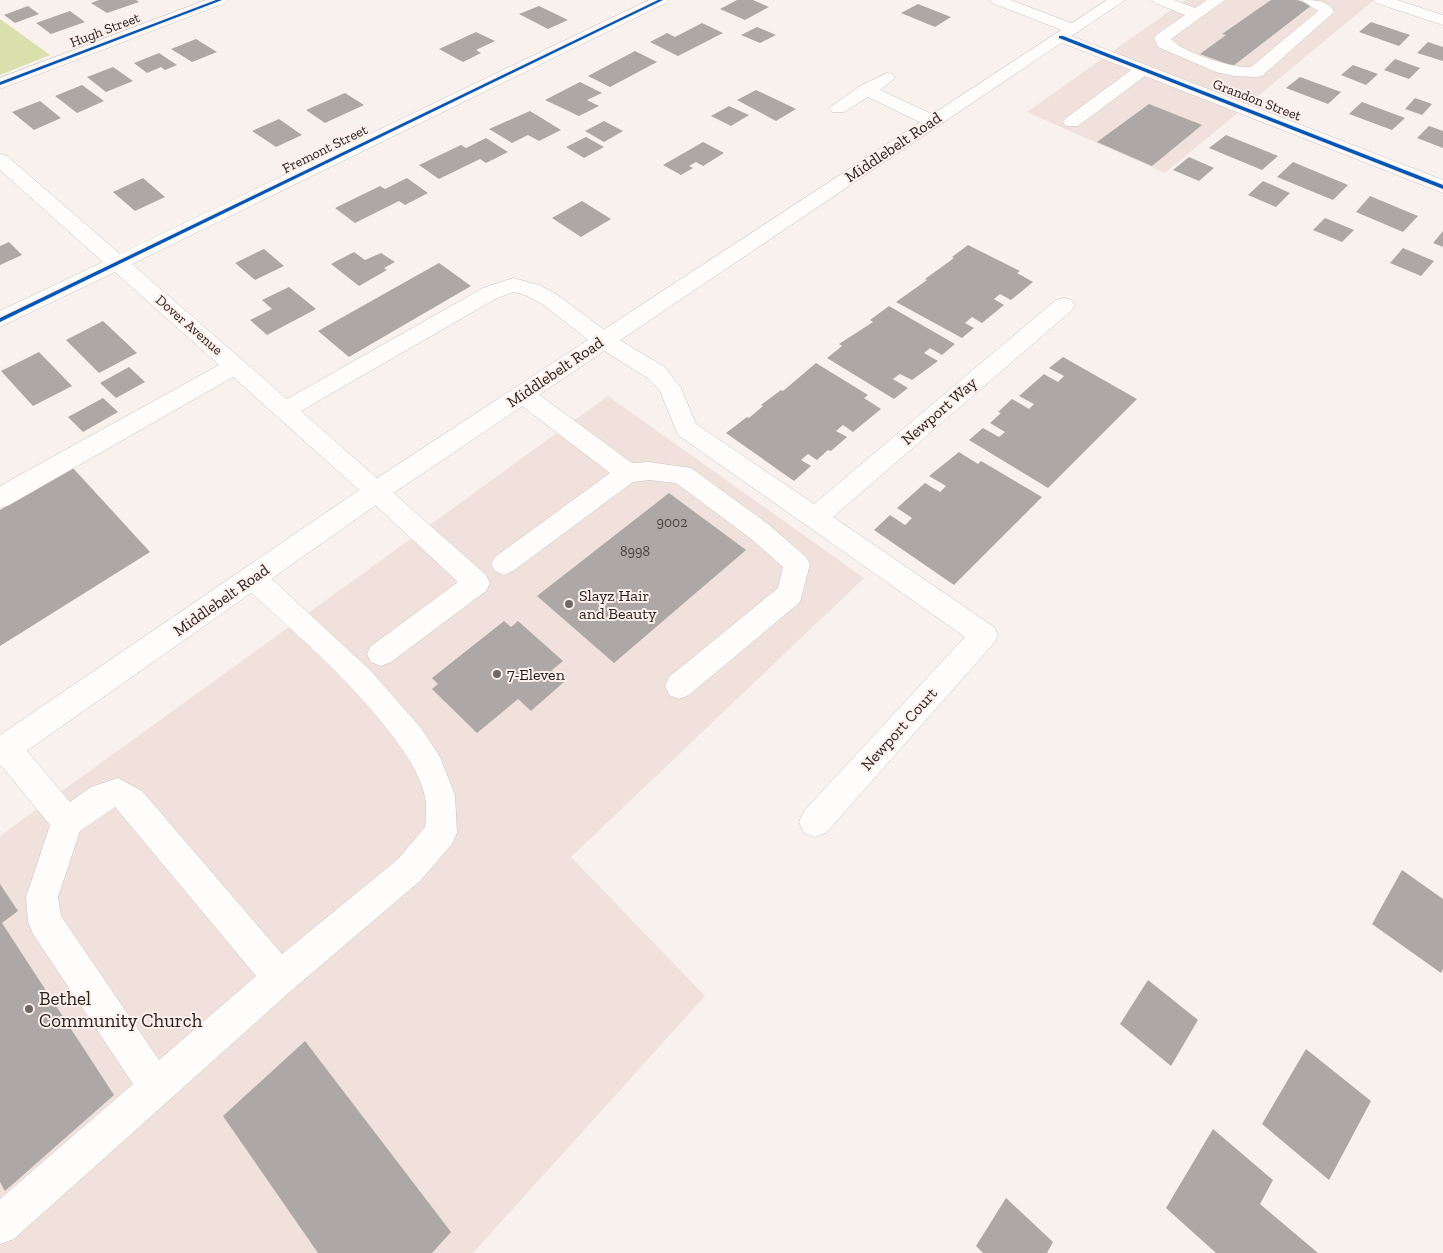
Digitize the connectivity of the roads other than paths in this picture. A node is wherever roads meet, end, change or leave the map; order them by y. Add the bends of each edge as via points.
1 (220, 0) edge
2 (661, 0) edge
3 (997, 0) edge
4 (1117, 0) edge
5 (1160, 0) edge
6 (1217, 0) edge
7 (1309, 0) edge
8 (1381, 0) edge
9 (1197, 14) junction
10 (1443, 20) edge
11 (1067, 33) junction
12 (1143, 69) junction
13 (887, 78) dead end
14 (0, 84) edge
15 (866, 90) junction
16 (838, 108) dead end
17 (932, 121) junction
18 (1072, 122) dead end
19 (0, 160) edge
20 (1443, 187) edge
21 (118, 263) junction
22 (1064, 305) dead end
23 (0, 320) edge
24 (602, 340) junction
25 (235, 366) junction
26 (522, 394) junction
27 (285, 410) junction
28 (627, 474) junction
29 (377, 491) junction
30 (0, 498) edge
31 (815, 518) junction
32 (504, 564) dead end
33 (253, 578) junction
34 (381, 654) dead end
35 (679, 686) dead end
36 (3, 750) edge
37 (67, 822) junction
38 (815, 822) dead end
39 (280, 978) junction
40 (156, 1087) junction
41 (0, 1225) edge

1 - 14 street, Hugh Street
2 - 21 street, Fremont Street
3 - 11 street, Grandon Street
4 - 11 street, Middlebelt Road
5 - 9 street
6 - 9 street
7 - 9 street via 1325,8 1326,12 1256,72 1245,74 1164,44 1162,38
8 - 10 street
11 - 12 street, Grandon Street
11 - 17 street, Middlebelt Road
12 - 18 street
12 - 20 street, Grandon Street
13 - 15 street
15 - 16 street
15 - 17 street
17 - 24 street, Middlebelt Road
19 - 21 street, Dover Avenue
21 - 23 street, Fremont Street
21 - 25 street, Dover Avenue
22 - 31 street, Newport Way
24 - 26 street, Middlebelt Road
24 - 27 street via 549,299 513,285 490,293
24 - 31 street via 657,373 670,388 686,429
25 - 27 street, Dover Avenue
25 - 30 street
26 - 28 street
26 - 29 street, Middlebelt Road
27 - 29 street, Dover Avenue
28 - 32 street
28 - 35 street via 649,471 682,475 759,531 797,564 790,594
29 - 33 street, Middlebelt Road
29 - 34 street, Dover Avenue via 477,583
31 - 38 street, Newport Court via 984,635
33 - 36 street, Middlebelt Road
33 - 39 street via 319,639 389,711 422,754 440,796 441,833 408,870
36 - 37 street
37 - 39 street via 102,797 118,792 131,801
37 - 40 street via 42,897 45,922
39 - 40 street
40 - 41 street

